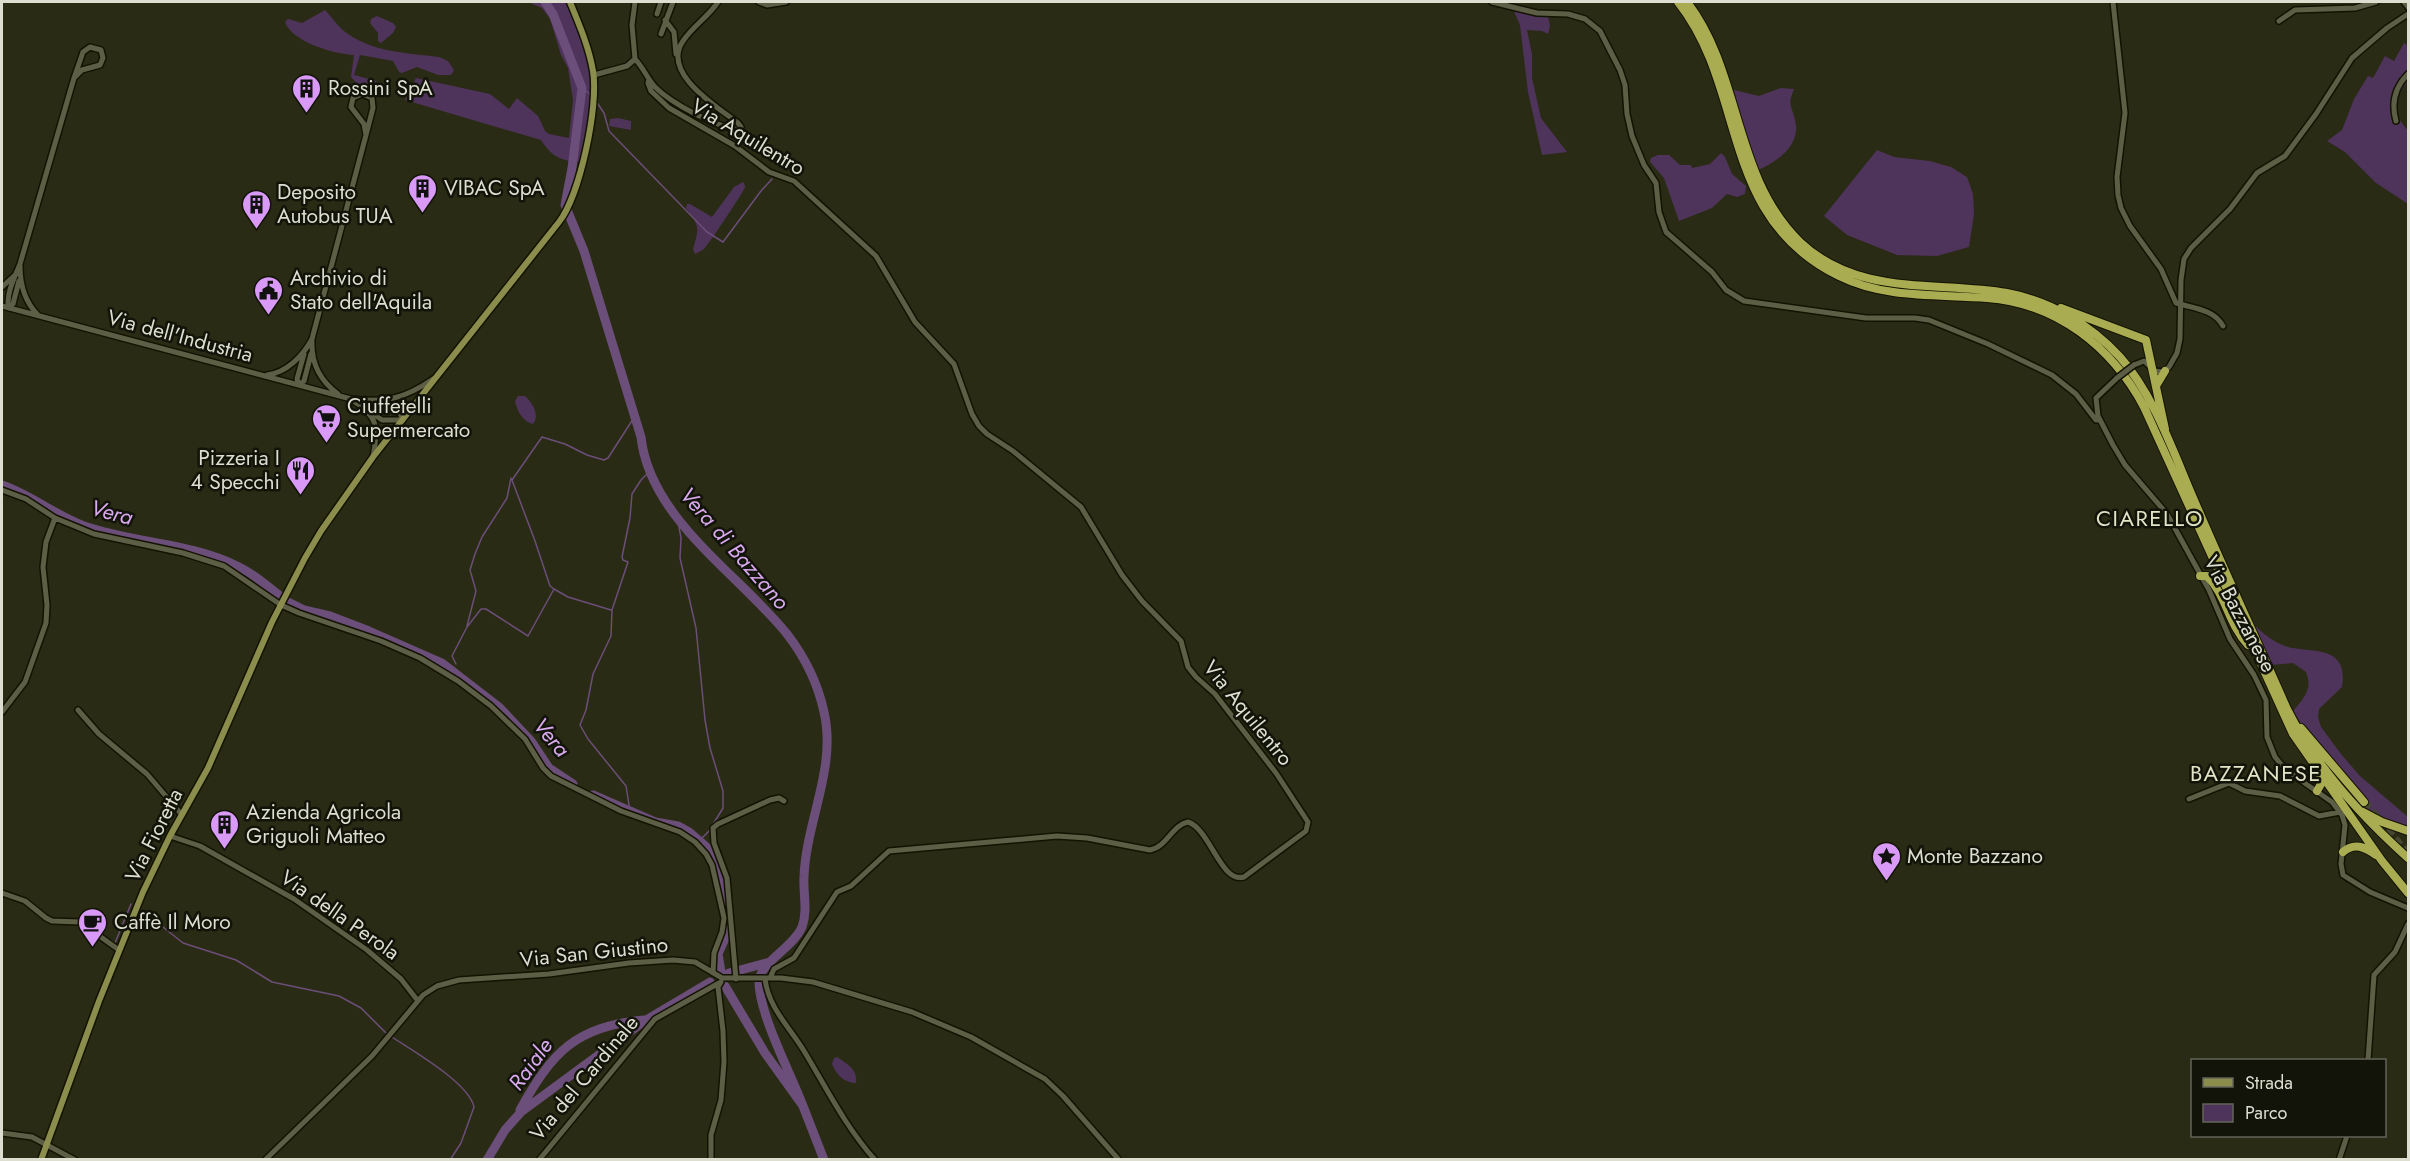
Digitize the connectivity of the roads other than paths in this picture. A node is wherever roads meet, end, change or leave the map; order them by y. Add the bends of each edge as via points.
1 (570, 2) edge
2 (635, 2) edge
3 (661, 2) edge
4 (673, 2) edge
5 (718, 2) edge
6 (759, 2) edge
7 (786, 2) edge
8 (1492, 2) edge
9 (1678, 2) edge
10 (1687, 2) edge
11 (2113, 2) edge
12 (2376, 2) edge
13 (2404, 2) edge
14 (2409, 7) edge
15 (657, 14) dead end
16 (2409, 14) edge
17 (665, 20) junction
18 (2279, 21) dead end
19 (661, 34) dead end
20 (678, 55) junction
21 (635, 59) junction
22 (2409, 74) edge
23 (594, 75) junction
24 (74, 78) junction
25 (649, 79) junction
26 (2396, 121) dead end
27 (366, 135) junction
28 (18, 272) junction
29 (2, 287) edge
30 (2035, 301) junction
31 (2179, 304) junction
32 (2, 306) edge
33 (9, 308) junction
34 (41, 316) junction
35 (2223, 326) dead end
36 (309, 348) junction
37 (2150, 349) junction
38 (2138, 363) junction
39 (2153, 370) junction
40 (2165, 371) junction
41 (439, 374) junction
42 (262, 375) junction
43 (299, 385) junction
44 (2156, 387) junction
45 (342, 397) junction
46 (351, 399) junction
47 (375, 401) junction
48 (368, 410) junction
49 (403, 420) junction
50 (2100, 420) junction
51 (2168, 442) junction
52 (373, 457) junction
53 (2, 490) edge
54 (55, 518) junction
55 (2200, 576) junction
56 (282, 601) junction
57 (2253, 650) junction
58 (2287, 709) junction
59 (78, 710) dead end
60 (2, 712) edge
61 (2319, 773) junction
62 (2317, 791) junction
63 (2189, 799) dead end
64 (784, 801) dead end
65 (2364, 802) tunnel mouth
66 (2355, 807) junction
67 (2340, 812) junction
68 (182, 815) junction
69 (2409, 831) edge
70 (170, 836) junction
71 (2343, 852) junction
72 (2409, 858) edge
73 (2382, 861) junction
74 (2, 892) edge
75 (2409, 893) edge
76 (2409, 909) edge
77 (2409, 924) edge
78 (119, 950) junction
79 (715, 974) junction
80 (736, 974) junction
81 (724, 979) junction
82 (763, 979) junction
83 (718, 983) junction
84 (418, 1000) junction
85 (2368, 1059) edge
86 (2, 1133) edge
87 (2347, 1137) edge
88 (47, 1143) junction
89 (41, 1160) edge
90 (75, 1160) edge
91 (265, 1160) edge
92 (539, 1160) edge
93 (711, 1160) edge
94 (874, 1160) edge
95 (1119, 1160) edge
96 (2339, 1160) edge

1 - 23 main road, Via Fioretta
2 - 21 street
3 - 15 street
4 - 17 street
5 - 20 street via 686,38
6 - 7 street
8 - 50 street via 1537,13 1568,14 1585,19 1600,31 1623,78 1632,135 1656,183 1661,223 1726,290 1744,301 1866,318 1929,320 2052,375
9 - 57 highway via 1696,28 1711,62 1745,171 1773,222 1813,261 1840,277 1874,288 2027,305 2079,331 2118,366 2144,407
10 - 30 highway via 1702,24 1718,61 1752,169 1780,220 1801,243 1845,271 1875,281 1990,290
11 - 31 street via 2125,113 2118,195 2130,225 2161,269 2174,301
12 - 18 street via 2355,8 2295,10
13 - 14 street
16 - 31 street via 2352,58 2284,157 2257,174 2225,215 2191,248 2184,262
17 - 19 street
17 - 20 street via 674,30
20 - 25 street via 685,78 739,123 740,130 675,103
21 - 23 street via 627,66
21 - 25 street
22 - 26 street via 2395,95
23 - 41 main road, Via Fioretta via 586,145 569,207
24 - 24 street via 82,70 100,65 101,50 93,47 84,51
24 - 28 street
25 - 82 street, Via Aquilentro via 653,94 669,108 735,146 769,172 796,183 876,256 915,322 954,364 980,426 1081,507 1122,575 1181,641 1188,667 1215,694 1308,822 1306,831 1239,878 1231,876 1195,825 1188,822 1153,850 1057,836 889,851 851,886 836,893 794,958
27 - 27 street via 373,103 362,94 353,98 351,107 365,126
27 - 36 street
28 - 29 street
28 - 33 street via 14,303
28 - 34 street via 26,297
30 - 37 highway via 2142,337
30 - 51 highway via 2079,322 2119,356 2142,388
31 - 35 street via 2216,316
31 - 40 street via 2179,347
32 - 33 street, Via dell'Industria
33 - 34 street, Via dell'Industria
34 - 42 street, Via dell'Industria
36 - 42 street via 284,369
36 - 43 street via 297,379
36 - 45 street via 320,377
37 - 38 highway
37 - 39 highway
38 - 39 street via 2146,362
38 - 50 street, bridge via 2096,398
39 - 40 street
39 - 44 highway
40 - 44 highway
41 - 47 street, Via dell'Industria via 403,396
41 - 49 main road, Via Fioretta
42 - 43 street, Via dell'Industria
43 - 45 street, Via dell'Industria
44 - 51 highway
45 - 46 street, Via dell'Industria
46 - 47 street, Via dell'Industria
46 - 48 street, Via dell'Industria
47 - 49 street, Via dell'Industria via 397,407
48 - 49 street, Via dell'Industria via 382,420
48 - 52 street via 376,431
49 - 52 main road, Via Fioretta
50 - 55 street, Via Bazzanese via 2125,465 2167,514
51 - 58 highway
52 - 56 main road, Via Fioretta via 321,531
53 - 54 street via 26,499
54 - 56 street via 113,539 215,562
54 - 60 street via 46,542 43,567 46,623 25,682
55 - 57 highway via 2207,576 2214,585 2238,633
55 - 62 street, Via Bazzanese via 2230,639 2265,698 2272,753 2284,768
56 - 68 main road, Via Fioretta via 208,768
56 - 79 street via 299,613 420,658 491,706 525,739 551,776 695,842 712,865 723,910 723,926 714,953
57 - 61 highway via 2293,734
58 - 65 highway
58 - 66 highway via 2302,737
59 - 68 street via 99,734 147,774
61 - 62 highway via 2321,784
61 - 73 highway
62 - 67 street, Via Bazzanese
63 - 67 street via 2229,783 2244,790 2280,796 2319,816
64 - 80 street via 776,798 713,828 727,878
66 - 69 highway
66 - 72 highway
67 - 71 street via 2345,825
68 - 70 main road, Via Fioretta
70 - 78 main road, Via Fioretta
70 - 84 street, Via della Perola via 200,846 294,899 367,950 402,979
71 - 73 highway via 2359,846
71 - 76 street via 2341,868 2347,878
73 - 75 highway
74 - 78 street via 25,901 52,921 80,922
77 - 85 street via 2394,954 2374,975
78 - 88 main road, Via Fioretta
79 - 81 street, Via San Giustino
79 - 84 street, Via San Giustino via 687,961 640,961 549,975 459,980 437,986
80 - 81 street, Via San Giustino
80 - 82 street, Via San Giustino
81 - 83 street, Via del Cardinale
82 - 94 street via 776,1013 802,1048 844,1122
82 - 95 street, Via San Giustino via 813,982 912,1012 971,1037 1045,1079
83 - 92 street, Via del Cardinale via 655,1019
83 - 93 street via 724,1062 721,1100 711,1135
84 - 91 street, Via San Giustino via 372,1056
86 - 88 street
87 - 96 street
88 - 89 main road, Via Fioretta
88 - 90 street

